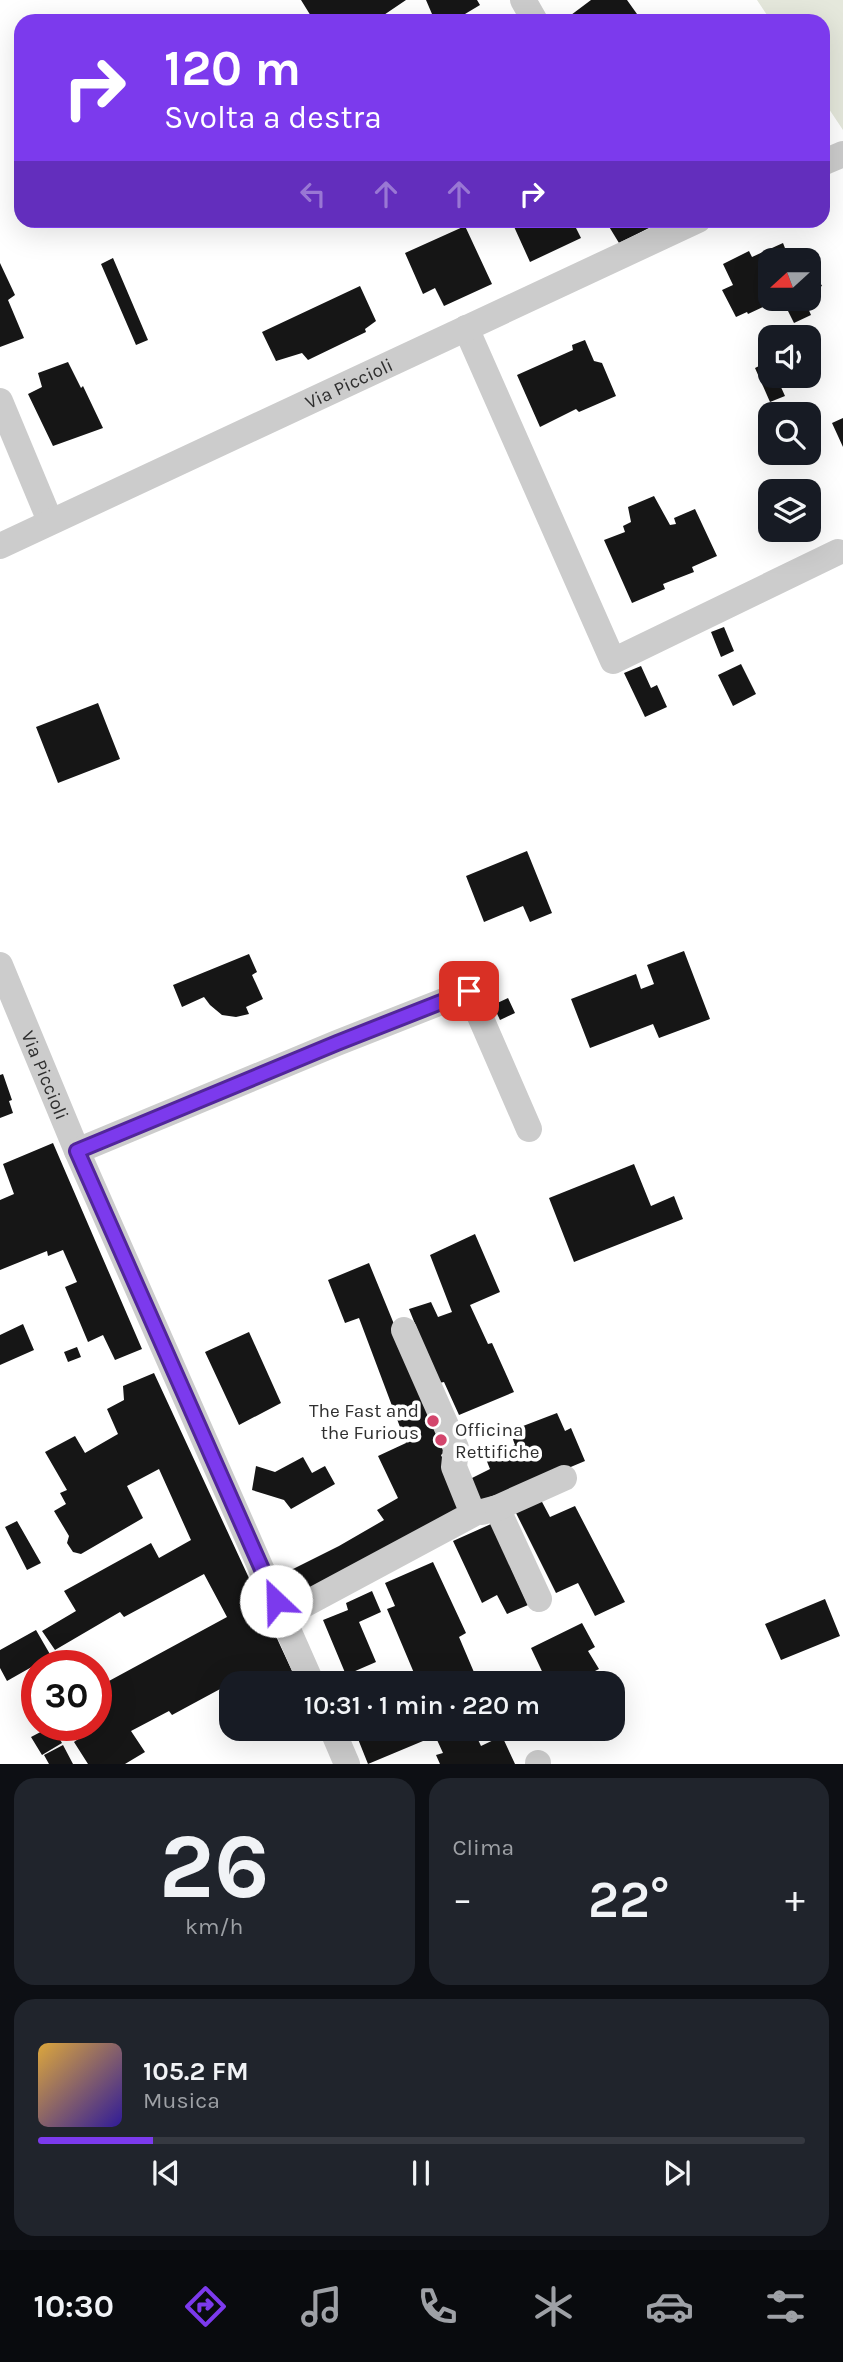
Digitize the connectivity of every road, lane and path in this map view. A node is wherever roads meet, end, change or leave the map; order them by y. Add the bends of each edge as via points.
1 (659, 228) edge
2 (466, 328) junction
3 (0, 401) edge
4 (50, 522) junction
5 (0, 545) edge
6 (838, 552) dead end
7 (0, 965) edge
8 (529, 1129) dead end
9 (77, 1151) junction
10 (404, 1330) dead end
11 (564, 1478) dead end
12 (485, 1511) junction
13 (539, 1599) dead end
14 (283, 1616) junction
15 (306, 1671) edge
16 (337, 1741) edge
17 (347, 1763) edge

1 - 2 street, Via Piccioli
2 - 4 street, Via Piccioli
2 - 6 street via 613,661
3 - 4 street
4 - 5 street, Via Piccioli
7 - 9 street, Via Piccioli
8 - 9 street via 469,991
9 - 14 street, Via Piccioli
10 - 12 street via 456,1447 454,1467
11 - 12 street
12 - 13 street
12 - 14 street
14 - 15 street, Via Piccioli
16 - 17 street

